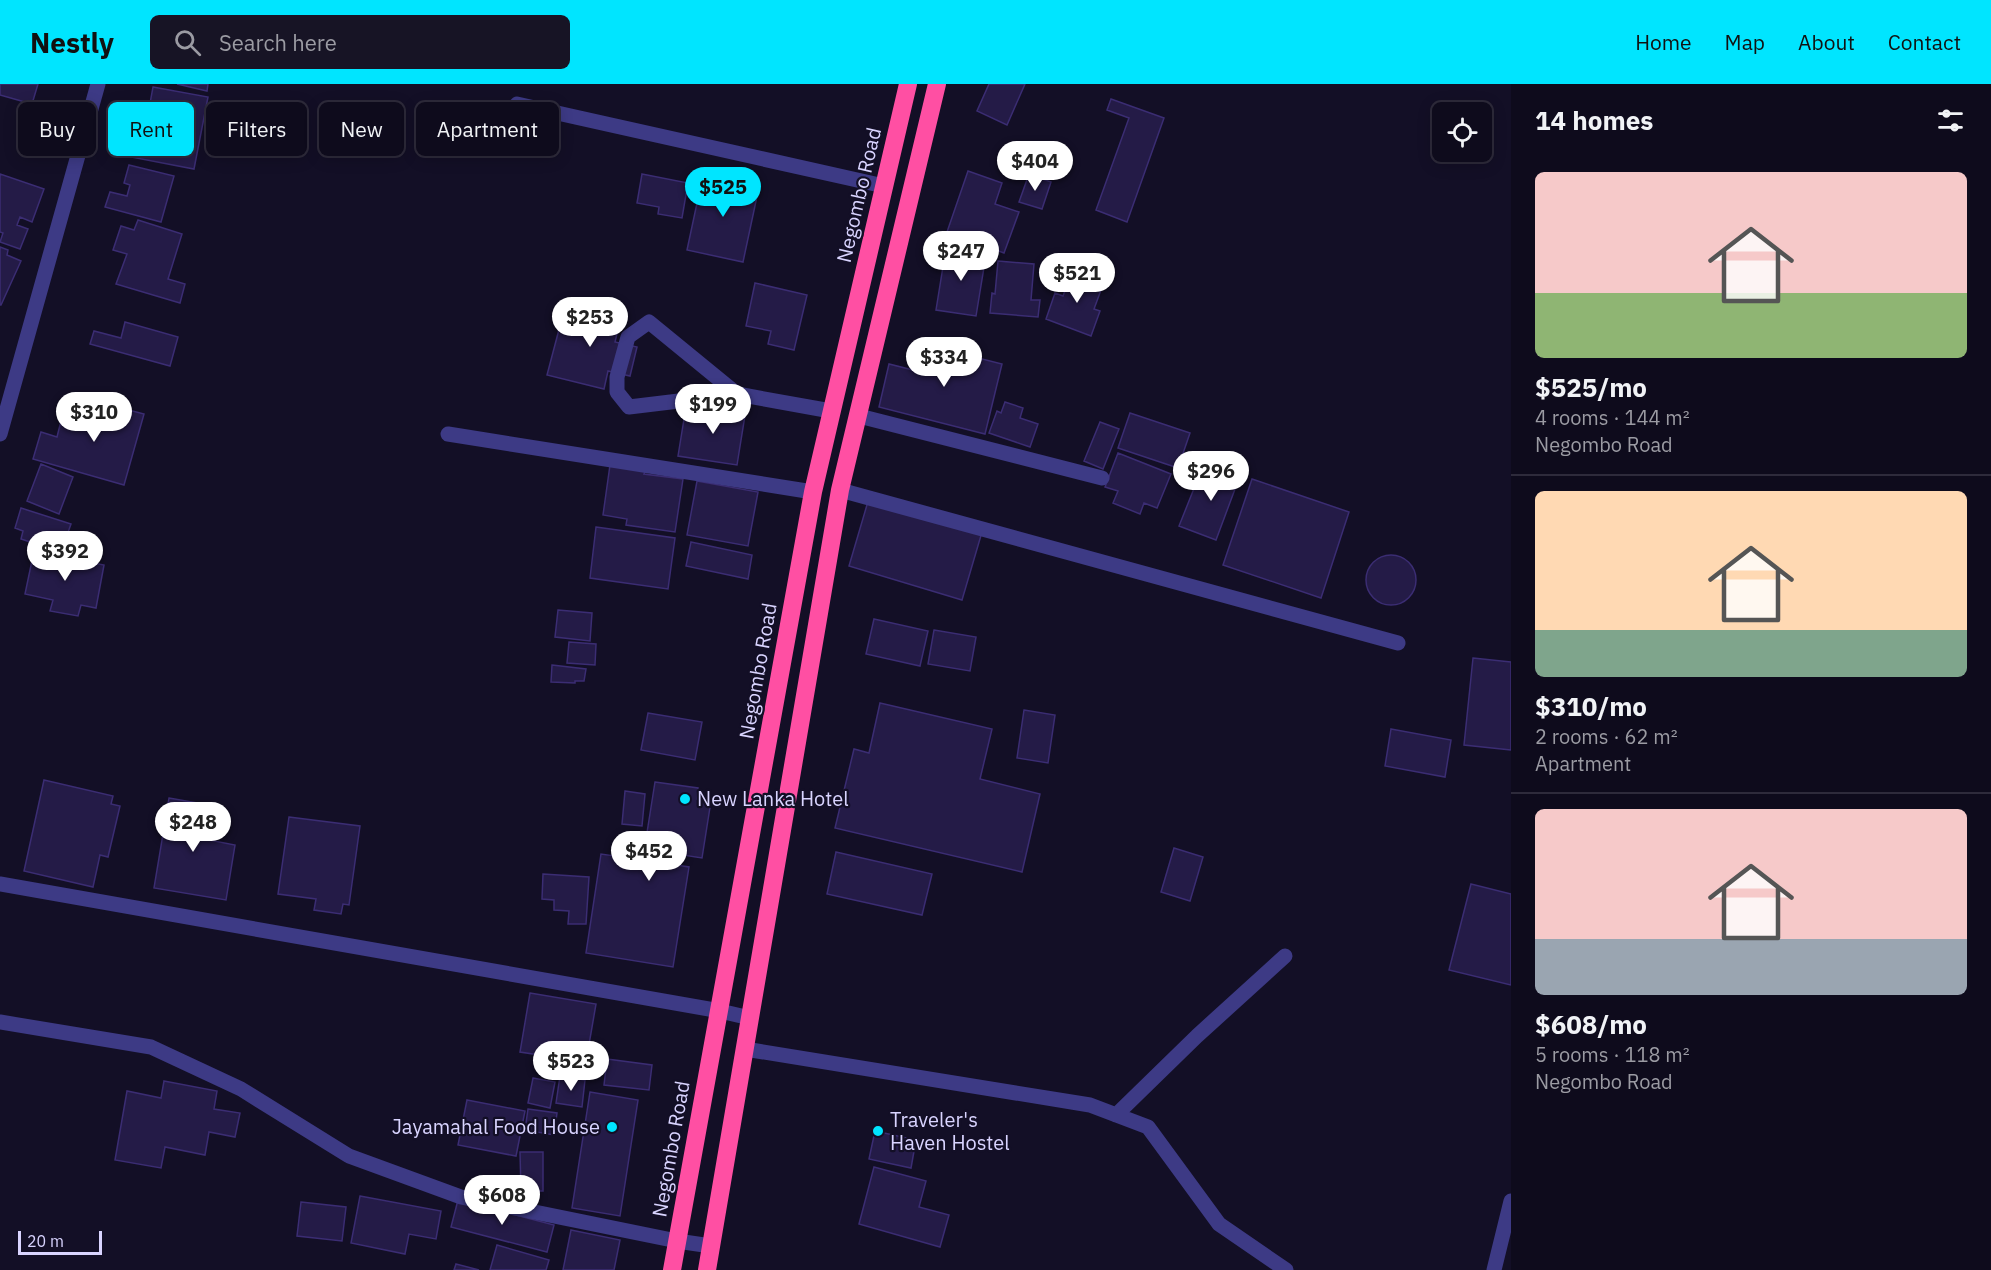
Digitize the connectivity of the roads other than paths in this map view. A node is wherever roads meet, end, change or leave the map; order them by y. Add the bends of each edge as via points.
1 (98, 84) edge
2 (908, 84) edge
3 (937, 84) edge
4 (559, 113) edge
5 (884, 186) junction
6 (737, 394) junction
7 (831, 411) junction
8 (859, 416) junction
9 (0, 434) edge
10 (448, 434) dead end
11 (1102, 478) dead end
12 (840, 490) junction
13 (813, 492) junction
14 (1398, 643) dead end
15 (0, 884) edge
16 (1285, 956) dead end
17 (720, 1011) junction
18 (750, 1018) junction
19 (0, 1022) edge
20 (744, 1049) junction
21 (1116, 1115) junction
22 (1511, 1201) edge
23 (677, 1241) junction
24 (711, 1246) junction
25 (672, 1270) edge
26 (707, 1270) edge
27 (1286, 1270) edge
28 (1494, 1270) edge

1 - 9 street
2 - 5 highway, Negombo Road
3 - 8 highway
4 - 5 street
5 - 7 highway, Negombo Road
6 - 6 street via 629,407 617,392 628,337 649,322
6 - 7 street
7 - 13 highway, Negombo Road
8 - 11 street
8 - 12 highway
10 - 13 street
12 - 14 street
12 - 18 highway
13 - 17 highway, Negombo Road
15 - 17 street
16 - 21 street
17 - 18 street
17 - 23 highway, Negombo Road
18 - 20 highway
19 - 23 street via 151,1047 241,1089 349,1156 461,1197
20 - 21 street via 1090,1105
20 - 24 highway
21 - 27 street via 1148,1127 1219,1224
22 - 28 street
23 - 24 street
23 - 25 highway, Negombo Road
24 - 26 highway

